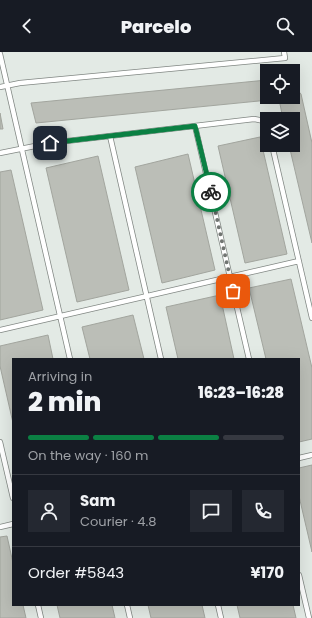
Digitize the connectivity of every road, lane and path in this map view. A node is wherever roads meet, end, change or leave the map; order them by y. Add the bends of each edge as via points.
1 (284, 52) edge
2 (0, 54) edge
3 (7, 86) junction
4 (0, 87) edge
5 (260, 120) edge
6 (195, 126) junction
7 (110, 136) junction
8 (22, 149) junction
9 (274, 152) edge
10 (0, 153) edge
11 (299, 261) junction
12 (230, 277) junction
13 (147, 296) junction
14 (61, 316) junction
15 (312, 318) edge
16 (0, 330) edge
17 (70, 358) edge
18 (161, 358) edge
19 (249, 358) edge
20 (0, 442) edge
21 (312, 455) edge
22 (300, 458) edge
23 (12, 494) edge
24 (12, 524) edge
25 (0, 527) edge
26 (300, 579) edge
27 (38, 606) edge
28 (127, 606) edge
29 (218, 606) edge
30 (41, 618) edge
31 (130, 618) edge
32 (221, 618) edge
33 (309, 618) edge

1 - 3 lane via 285,58
2 - 3 lane
3 - 4 lane
3 - 8 lane
5 - 6 lane
6 - 7 lane
6 - 12 lane
7 - 8 lane
7 - 13 lane
8 - 10 lane
8 - 14 lane
9 - 11 lane
11 - 12 lane
11 - 15 lane
12 - 13 lane
12 - 19 lane
13 - 14 lane
13 - 18 lane
14 - 16 lane
14 - 17 lane
20 - 23 lane
21 - 22 lane
24 - 25 lane
26 - 33 lane
27 - 30 lane
28 - 31 lane
29 - 32 lane

